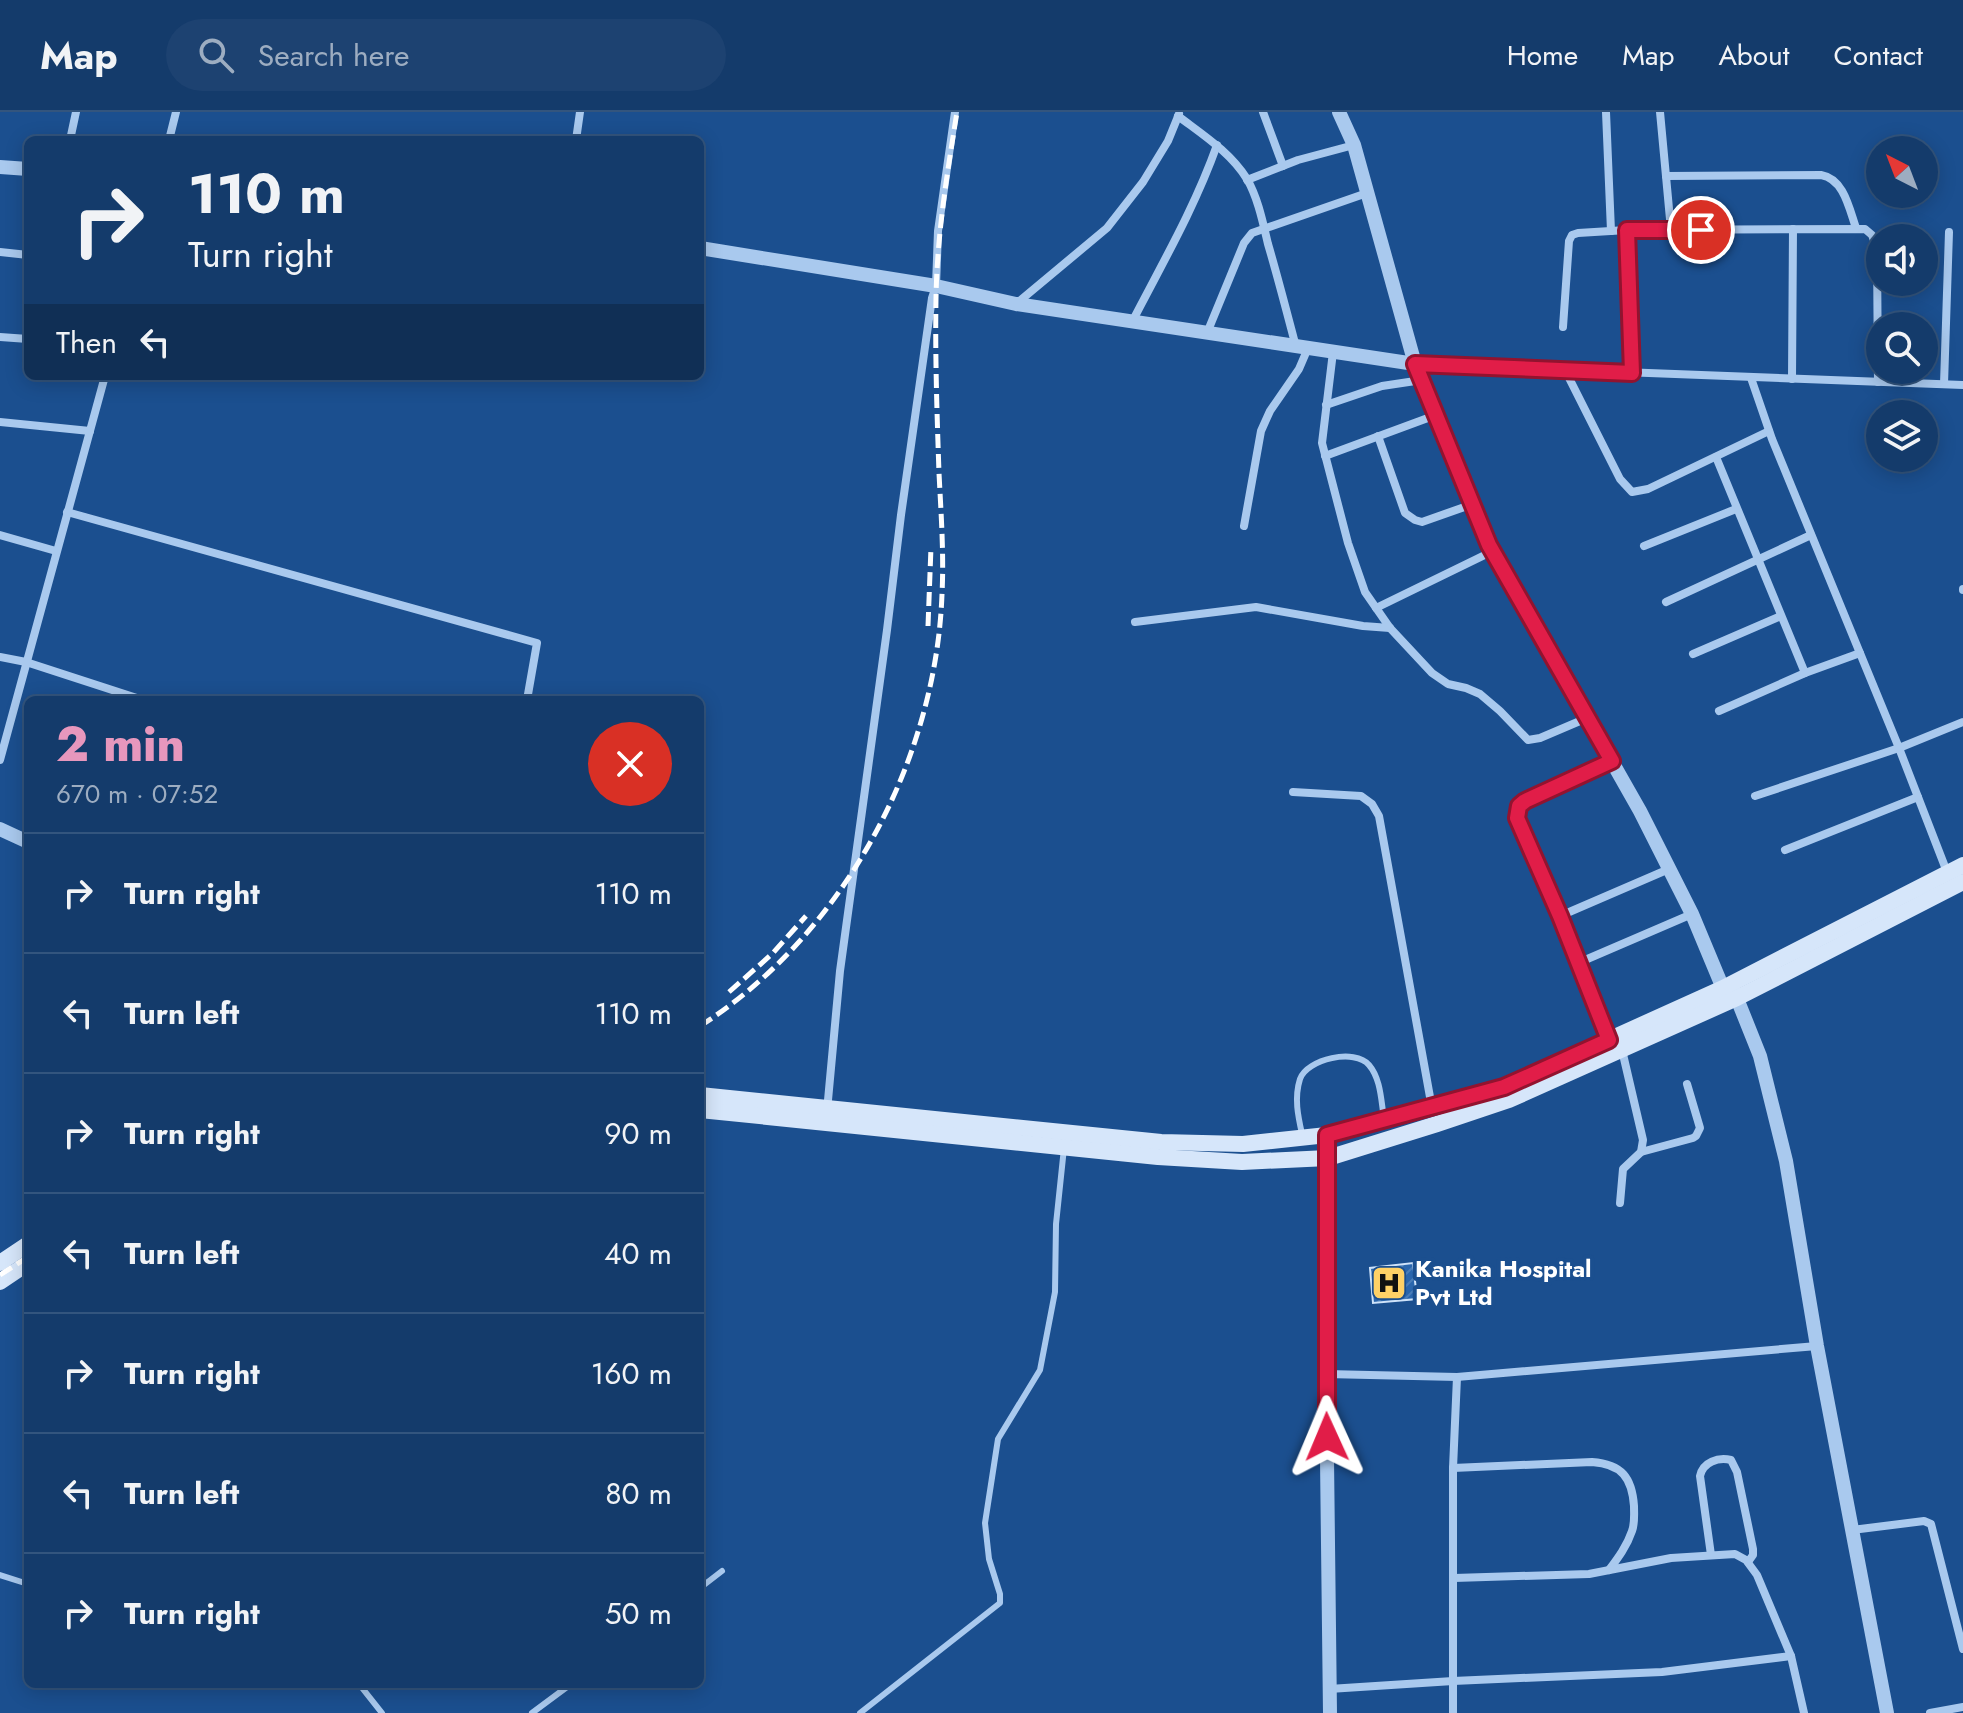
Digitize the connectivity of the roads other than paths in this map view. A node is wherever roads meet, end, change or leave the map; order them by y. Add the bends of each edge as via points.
1 (76, 112) edge
2 (176, 112) edge
3 (580, 112) edge
4 (955, 112) edge
5 (1263, 112) edge
6 (1339, 112) edge
7 (1606, 112) edge
8 (1660, 112) edge
9 (1179, 114) edge
10 (71, 136) edge
11 (170, 136) edge
12 (577, 136) edge
13 (1217, 145) junction
14 (1354, 145) junction
15 (1283, 166) junction
16 (0, 167) edge
17 (24, 169) edge
18 (1666, 176) junction
19 (1247, 180) junction
20 (1367, 193) junction
21 (1264, 228) junction
22 (1856, 228) junction
23 (1793, 229) junction
24 (1627, 230) junction
25 (1671, 230) junction
26 (1611, 231) junction
27 (1949, 232) dead end
28 (704, 249) edge
29 (0, 252) edge
30 (24, 255) edge
31 (936, 286) junction
32 (1016, 304) junction
33 (1877, 312) edge
34 (1132, 322) junction
35 (1563, 327) dead end
36 (1207, 333) junction
37 (0, 337) edge
38 (24, 339) edge
39 (1302, 348) junction
40 (1333, 352) junction
41 (1415, 364) junction
42 (1565, 370) junction
43 (1632, 373) junction
44 (1751, 378) junction
45 (1792, 379) junction
46 (104, 380) edge
47 (1422, 380) junction
48 (1866, 382) edge
49 (1938, 384) edge
50 (1944, 384) junction
51 (1963, 385) edge
52 (1326, 405) junction
53 (1436, 415) junction
54 (0, 422) edge
55 (90, 431) junction
56 (1769, 431) junction
57 (1378, 436) junction
58 (1325, 456) junction
59 (1716, 457) junction
60 (1473, 504) junction
61 (1736, 509) junction
62 (67, 512) junction
63 (1244, 526) dead end
64 (0, 535) edge
65 (1811, 535) junction
66 (1644, 546) dead end
67 (56, 551) junction
68 (1493, 551) junction
69 (1758, 561) junction
70 (1666, 602) dead end
71 (1376, 608) junction
72 (1781, 616) junction
73 (1135, 622) dead end
74 (1390, 628) junction
75 (1860, 653) junction
76 (1693, 654) dead end
77 (0, 657) edge
78 (26, 662) junction
79 (1805, 673) junction
80 (131, 696) edge
81 (528, 696) edge
82 (1719, 711) dead end
83 (1587, 718) junction
84 (1963, 722) edge
85 (1899, 748) junction
86 (0, 760) edge
87 (1612, 761) junction
88 (1293, 792) dead end
89 (1755, 796) dead end
90 (1918, 797) junction
91 (0, 829) edge
92 (24, 840) edge
93 (1785, 850) dead end
94 (1963, 865) edge
95 (1669, 869) junction
96 (1947, 872) junction
97 (1963, 882) edge
98 (1692, 914) junction
99 (1560, 916) junction
100 (1578, 963) junction
101 (1730, 993) junction
102 (1616, 1045) junction
103 (1687, 1084) dead end
104 (704, 1096) edge
105 (1431, 1106) junction
106 (704, 1110) edge
107 (826, 1116) junction
108 (1384, 1119) junction
109 (1437, 1124) junction
110 (1327, 1135) junction
111 (1033, 1136) junction
112 (1303, 1138) junction
113 (1064, 1147) junction
114 (1641, 1152) junction
115 (1328, 1158) junction
116 (1620, 1203) dead end
117 (24, 1247) edge
118 (0, 1263) edge
119 (24, 1266) edge
120 (0, 1282) edge
121 (1817, 1346) junction
122 (1326, 1374) junction
123 (1457, 1377) junction
124 (1453, 1468) junction
125 (1852, 1530) junction
126 (1711, 1555) junction
127 (1748, 1562) junction
128 (1609, 1570) junction
129 (722, 1571) dead end
130 (0, 1575) edge
131 (1454, 1578) junction
132 (24, 1583) edge
133 (704, 1585) edge
134 (1963, 1649) edge
135 (1791, 1656) junction
136 (1453, 1681) junction
137 (362, 1688) edge
138 (566, 1688) edge
139 (1329, 1689) junction
140 (1963, 1707) edge
141 (382, 1713) edge
142 (532, 1713) edge
143 (860, 1713) edge
144 (1330, 1713) edge
145 (1453, 1713) edge
146 (1804, 1713) edge
147 (1887, 1713) edge
148 (1930, 1713) edge

1 - 10 street
2 - 11 street
3 - 12 street
4 - 31 street
5 - 15 street
6 - 14 street
7 - 26 street
8 - 18 street
9 - 13 street
9 - 32 street via 1143,182 1107,228
13 - 19 street
13 - 34 street via 1205,180
14 - 15 street
14 - 20 street
15 - 19 street
16 - 17 street
18 - 22 street via 1828,176 1838,184
18 - 25 street
19 - 21 street
20 - 21 street
20 - 41 street
21 - 36 street via 1244,243
21 - 39 street
22 - 23 street
22 - 33 street via 1872,235 1877,249
23 - 25 street
23 - 45 street
24 - 25 street
24 - 26 street
24 - 43 street
26 - 35 street via 1572,235
27 - 50 street
28 - 31 street
29 - 30 street
31 - 32 street
31 - 107 street via 840,971
32 - 34 street
34 - 36 street
36 - 39 street
37 - 38 street
39 - 40 street
39 - 63 street via 1299,369 1261,431
40 - 41 street
40 - 52 street
41 - 42 street
41 - 47 street
42 - 43 street
42 - 59 street via 1620,479 1632,492
43 - 44 street
44 - 45 street
44 - 56 street
45 - 48 street
46 - 55 street
47 - 52 street via 1382,386
47 - 53 street
49 - 50 street
50 - 51 street
52 - 58 street
53 - 57 street
53 - 60 street
54 - 55 street
55 - 62 street
56 - 59 street
56 - 65 street
57 - 58 street
57 - 60 street via 1410,517 1422,522
58 - 71 street via 1357,572
59 - 61 street
60 - 68 street
61 - 66 street
61 - 69 street
62 - 67 street
62 - 81 street via 537,643
64 - 67 street
65 - 69 street
65 - 75 street
67 - 78 street
68 - 71 street
68 - 83 street
69 - 70 street
69 - 72 street
71 - 74 street
72 - 76 street
72 - 79 street
73 - 74 street via 1256,607
74 - 83 street via 1439,680 1480,694 1528,740
75 - 79 street
75 - 85 street
77 - 78 street
78 - 80 street
78 - 86 street
79 - 82 street
83 - 87 street
84 - 85 street
85 - 89 street
85 - 90 street
87 - 95 street
87 - 99 street via 1519,806 1520,829
88 - 105 street via 1361,796 1379,816
90 - 93 street
90 - 96 street
91 - 92 street
94 - 96 main road
95 - 98 street
95 - 99 street
96 - 101 main road
97 - 101 main road
98 - 100 street
98 - 101 street
99 - 100 street
100 - 102 street
101 - 102 main road
101 - 121 street via 1760,1056 1786,1161
102 - 105 main road via 1504,1087
102 - 109 main road via 1509,1100
102 - 114 street via 1643,1140
103 - 114 street via 1700,1128 1696,1136
104 - 107 main road
105 - 108 main road
105 - 109 street
106 - 107 main road
107 - 111 main road
108 - 110 main road
108 - 112 lane via 1376,1075 1367,1062 1353,1056 1320,1061 1300,1079 1296,1108
109 - 115 main road
110 - 112 main road
110 - 115 street
111 - 112 main road via 1243,1144
111 - 113 main road
113 - 115 main road via 1242,1162
113 - 143 lane via 1055,1292 1040,1370 998,1439 985,1523 1000,1603
114 - 116 street via 1623,1169
115 - 122 street
117 - 118 main road
119 - 120 main road
121 - 123 street
121 - 125 street
122 - 123 street
122 - 139 street
123 - 124 street
124 - 128 street via 1602,1462 1626,1475 1635,1519
124 - 131 street
125 - 134 street via 1931,1524
125 - 147 street
126 - 127 street via 1735,1554
126 - 127 street via 1700,1476 1706,1463 1726,1459 1737,1472 1753,1549
126 - 128 street
127 - 135 street
128 - 131 street
129 - 133 lane
130 - 132 lane
131 - 136 street
135 - 136 street via 1662,1672
135 - 146 street
136 - 139 street
136 - 145 street
137 - 141 lane
138 - 142 lane
139 - 144 street
140 - 148 street

